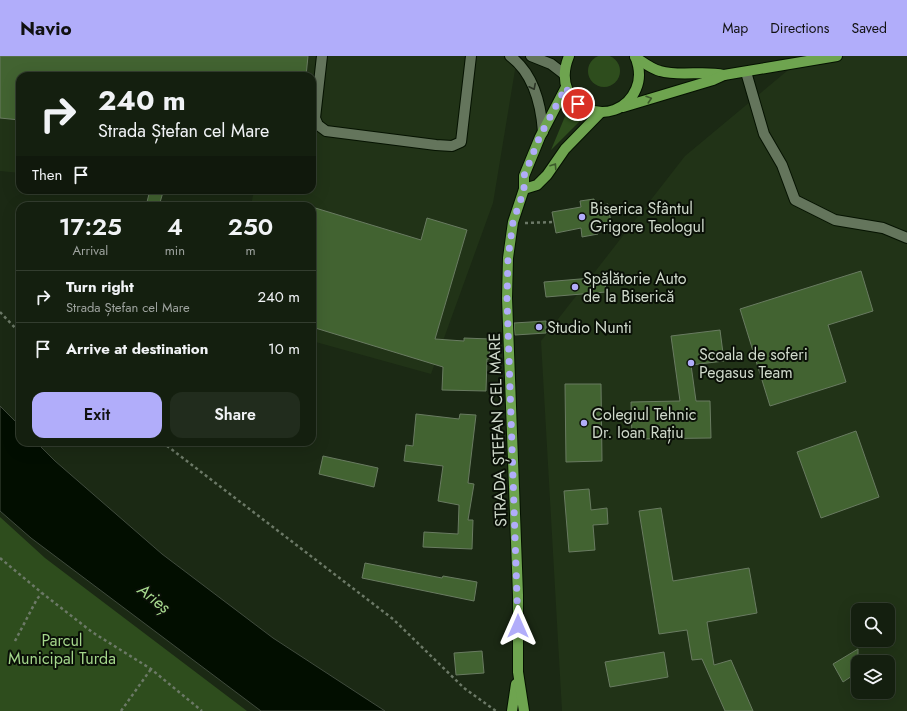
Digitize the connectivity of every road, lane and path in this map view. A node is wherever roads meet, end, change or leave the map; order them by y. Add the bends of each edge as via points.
1 (322, 56) edge
2 (471, 56) edge
3 (510, 56) edge
4 (531, 56) edge
5 (569, 56) edge
6 (837, 56) edge
7 (635, 57) edge
8 (746, 72) junction
9 (564, 74) junction
10 (724, 74) junction
11 (566, 87) junction
12 (316, 109) edge
13 (606, 112) junction
14 (316, 120) edge
15 (543, 132) junction
16 (524, 190) junction
17 (513, 222) junction
18 (554, 222) dead end
19 (907, 238) edge
20 (0, 312) edge
21 (16, 329) edge
22 (167, 446) edge
23 (0, 558) edge
24 (42, 593) junction
25 (15, 641) dead end
26 (151, 669) junction
27 (518, 672) junction
28 (121, 711) edge
29 (202, 711) edge
30 (496, 711) edge
31 (512, 711) edge
32 (524, 711) edge

1 - 12 lane
2 - 14 lane via 461,142 452,146 326,131
3 -> 15 lane via 524,71 536,92 542,114
4 - 9 lane via 551,64
5 - 9 main road
6 - 8 main road
7 - 10 main road via 658,71
7 - 13 main road via 639,65 639,83 633,95 623,106
8 - 10 main road
8 - 19 lane via 764,134 782,165 795,200 835,220 883,228
9 - 11 main road
13 -> 10 main road via 713,80
11 - 13 main road via 578,104 588,110
11 - 15 main road, STRADA ȘTEFAN CEL MARE
16 -> 13 main road via 537,185 565,149
15 - 16 main road, STRADA ȘTEFAN CEL MARE via 524,176
16 - 17 main road, STRADA ȘTEFAN CEL MARE
17 - 18 path
17 - 27 main road, STRADA ȘTEFAN CEL MARE via 508,258 507,298 518,595
20 - 21 path
22 - 30 path via 393,619 464,688
23 - 24 path
24 - 25 path
24 - 26 path via 92,632
26 - 28 path
26 - 29 path
27 - 31 main road, STRADA ȘTEFAN CEL MARE
27 - 32 main road, STRADA ȘTEFAN CEL MARE

